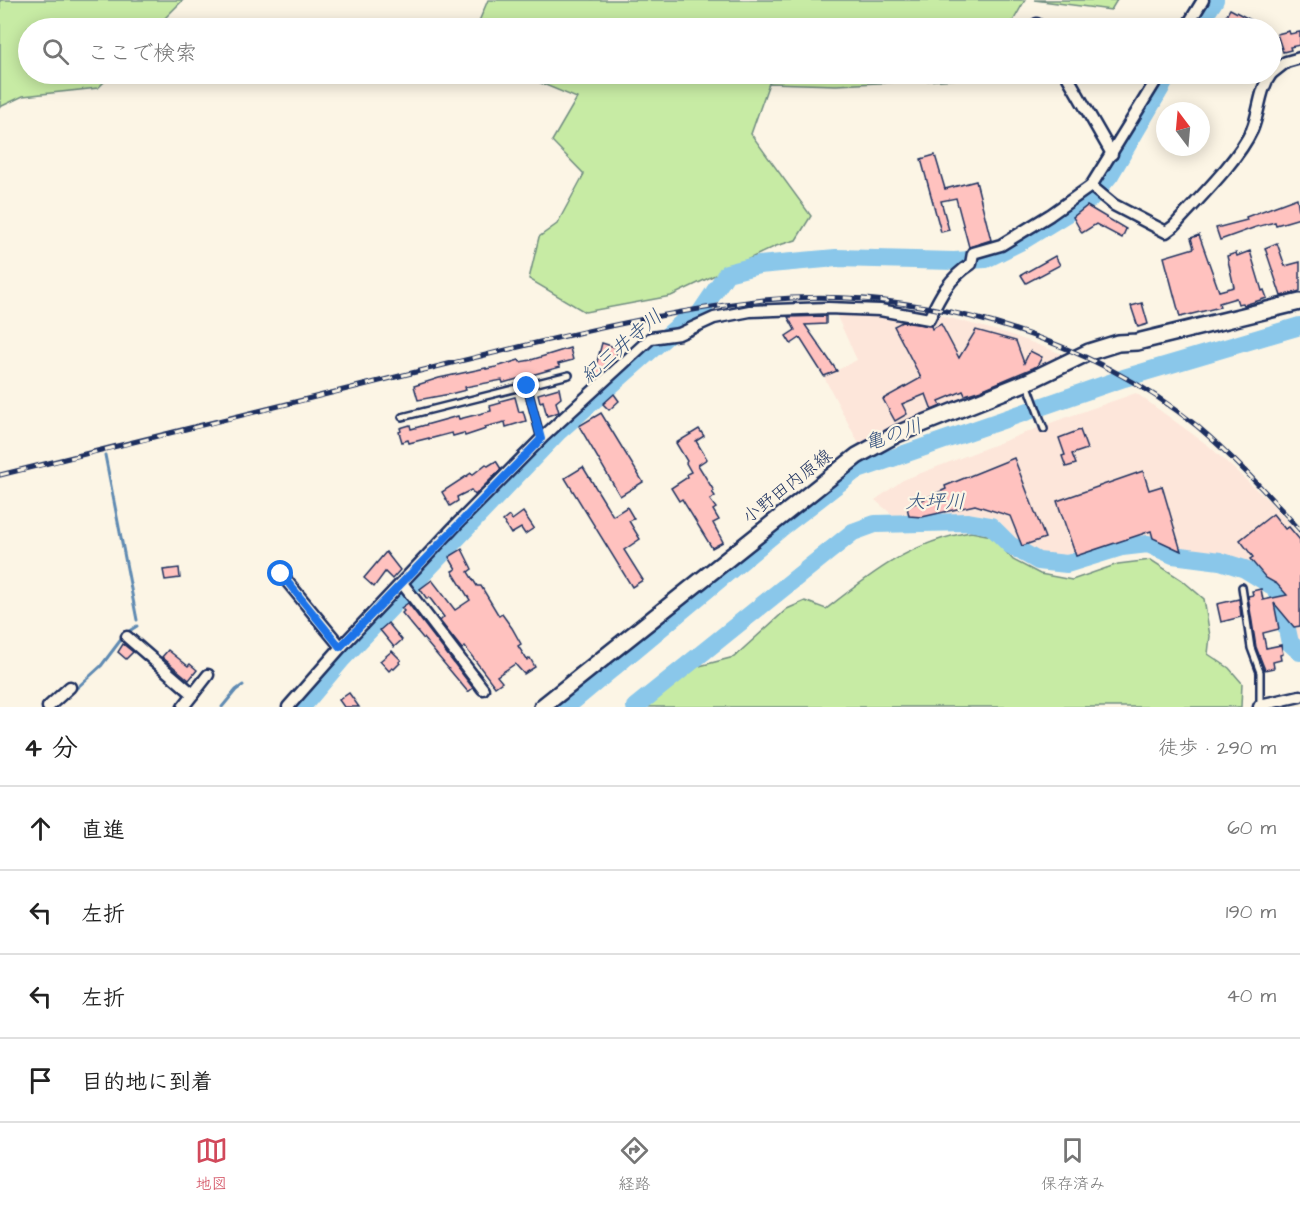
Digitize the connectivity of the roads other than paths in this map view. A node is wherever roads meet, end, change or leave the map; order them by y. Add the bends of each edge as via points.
1 (1203, 0) edge
2 (1192, 18) edge
3 (1300, 58) edge
4 (1282, 65) edge
5 (1072, 84) edge
6 (1154, 84) edge
7 (1264, 84) edge
8 (1112, 154) junction
9 (1091, 186) junction
10 (1300, 302) edge
11 (568, 375) dead end
12 (1029, 385) junction
13 (527, 386) junction
14 (402, 417) dead end
15 (1044, 429) dead end
16 (541, 439) junction
17 (281, 574) dead end
18 (1242, 587) dead end
19 (406, 588) junction
20 (127, 637) dead end
21 (340, 647) junction
22 (208, 675) dead end
23 (70, 687) dead end
24 (483, 689) dead end
25 (193, 694) junction
26 (1300, 696) edge
27 (1259, 706) edge
28 (48, 707) edge
29 (183, 707) edge
30 (288, 707) edge
31 (542, 707) edge

1 - 2 street
3 - 4 street
5 - 8 street
6 - 8 street
7 - 9 street via 1252,129 1236,153 1166,232 1114,205
8 - 9 street
9 - 16 street via 1000,245 973,253 943,290 929,319 880,310 828,308 750,311 714,318 671,335 651,338
10 - 12 main road, 小野田内原線 via 1137,342 1118,343 1082,355
11 - 13 lane
12 - 15 lane
12 - 31 main road, 小野田内原線 via 897,434 857,456
13 - 14 lane
13 - 16 lane
16 - 19 street
17 - 21 street
18 - 27 lane via 1251,648 1260,672
19 - 21 street
19 - 24 street
20 - 25 street
21 - 30 street
22 - 25 street
23 - 28 street
25 - 29 street
26 - 27 street

